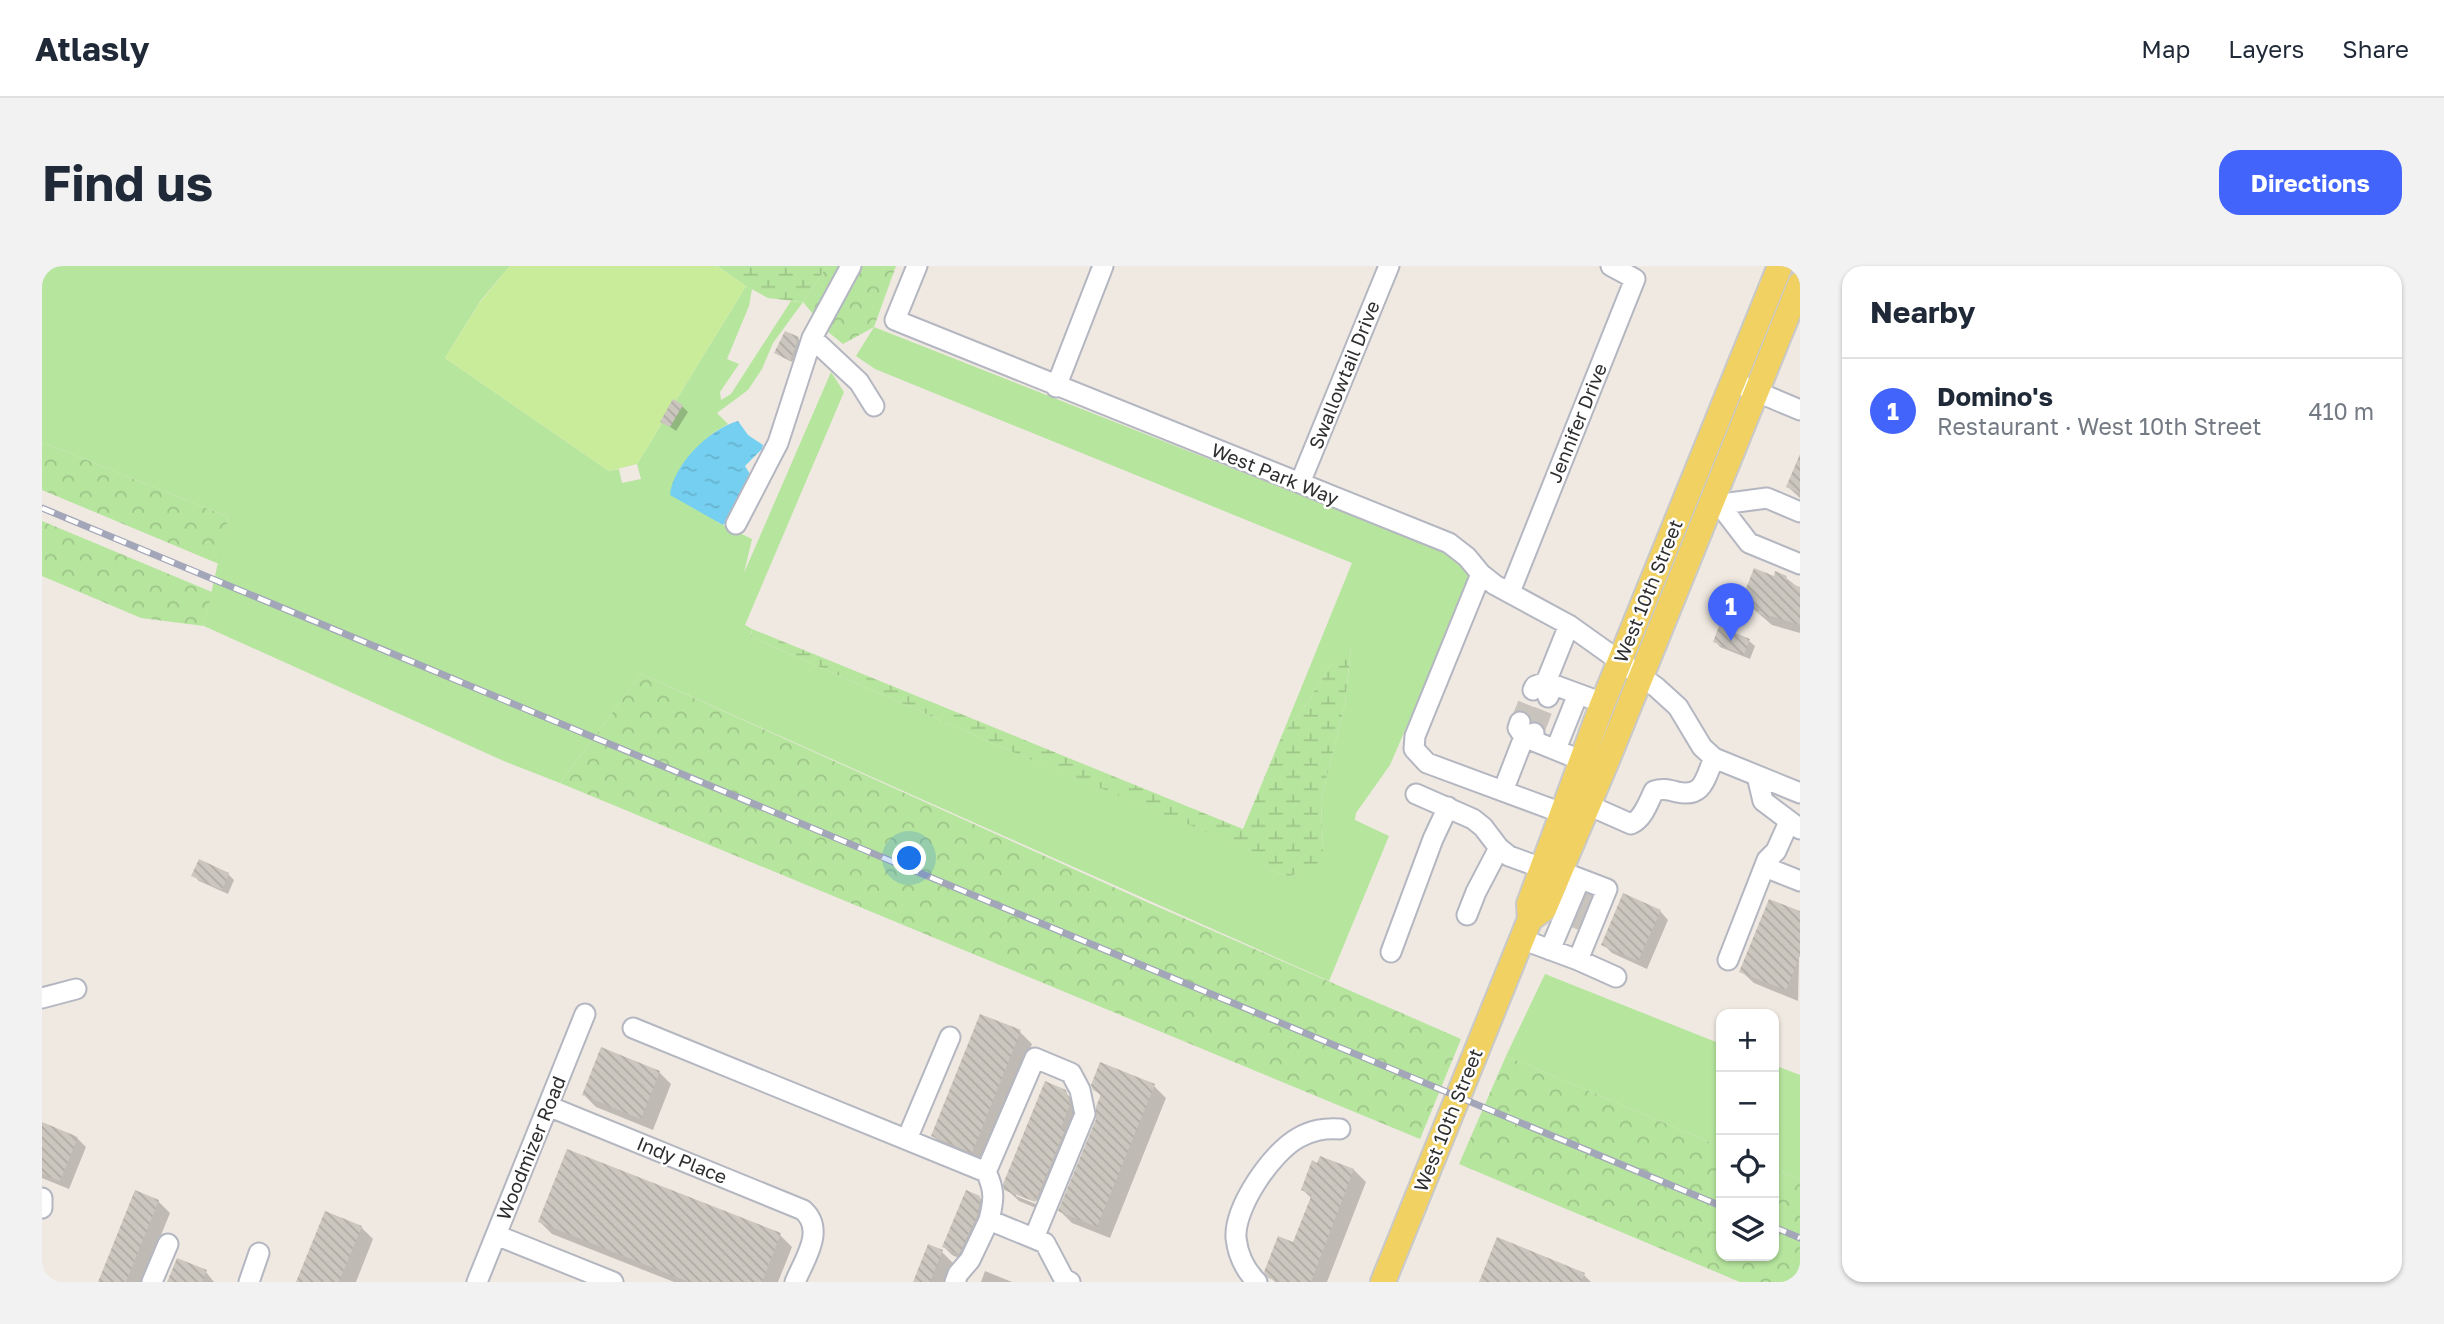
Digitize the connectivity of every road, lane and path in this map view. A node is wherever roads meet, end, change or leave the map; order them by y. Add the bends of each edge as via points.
1 (851, 266) edge
2 (917, 266) edge
3 (1103, 266) edge
4 (1389, 266) edge
5 (1611, 266) edge
6 (1780, 266) edge
7 (1800, 284) edge
8 (812, 338) junction
9 (1733, 381) junction
10 (1056, 387) junction
11 (1757, 391) junction
12 (874, 406) dead end
13 (1800, 410) edge
14 (1300, 483) junction
15 (1715, 503) junction
16 (1800, 512) edge
17 (736, 524) dead end
18 (1800, 564) edge
19 (1481, 574) junction
20 (1510, 592) junction
21 (1569, 625) junction
22 (1631, 668) junction
23 (1578, 694) junction
24 (1603, 703) junction
25 (1556, 749) junction
26 (1714, 758) junction
27 (1592, 764) junction
28 (1757, 776) junction
29 (1503, 791) junction
30 (1800, 793) edge
31 (1416, 794) dead end
32 (1588, 805) junction
33 (1448, 807) junction
34 (1562, 813) junction
35 (1794, 825) edge
36 (1499, 848) junction
37 (1765, 867) junction
38 (1560, 872) junction
39 (1800, 881) edge
40 (1582, 911) junction
41 (1467, 915) dead end
42 (1526, 929) junction
43 (1550, 950) junction
44 (1391, 952) dead end
45 (1577, 960) junction
46 (1728, 960) dead end
47 (1616, 977) dead end
48 (76, 989) dead end
49 (42, 998) edge
50 (585, 1014) dead end
51 (633, 1028) dead end
52 (950, 1037) dead end
53 (548, 1106) junction
54 (1340, 1129) dead end
55 (907, 1139) junction
56 (986, 1172) junction
57 (42, 1198) edge
58 (42, 1208) edge
59 (989, 1220) junction
60 (496, 1235) junction
61 (1034, 1238) junction
62 (168, 1244) dead end
63 (259, 1253) dead end
64 (152, 1282) edge
65 (249, 1282) edge
66 (477, 1282) edge
67 (613, 1282) edge
68 (795, 1282) edge
69 (955, 1282) edge
70 (1070, 1282) edge
71 (1257, 1282) edge
72 (1383, 1282) edge

1 - 8 street
2 - 10 street, West Park Way via 895,320
3 - 10 street
4 - 14 street, Swallowtail Drive
5 - 20 street, Jennifer Drive via 1634,279
6 - 9 main road, West 10th Street
7 - 11 main road, West 10th Street
8 - 12 street via 859,382
8 - 17 street via 778,443
9 - 11 street
9 - 22 main road, West 10th Street
10 - 14 street, West Park Way
11 - 13 street
11 - 15 main road, West 10th Street
14 - 19 street, West Park Way via 1449,543
15 - 16 street via 1767,498
15 - 18 street via 1749,543
15 - 22 main road, West 10th Street
19 - 20 street, West Park Way
19 - 29 street via 1415,736 1414,749 1427,763
20 - 21 street, West Park Way
21 - 22 street, West Park Way
21 - 23 street via 1542,690
22 - 24 main road, West 10th Street
22 - 26 street, West Park Way via 1678,707
22 - 27 main road, West 10th Street
23 - 24 street
23 - 25 street
24 - 27 main road, West 10th Street
25 - 27 street
25 - 29 street via 1527,729
26 - 28 street
26 - 32 street via 1700,789 1693,794 1662,788 1654,791 1635,823
27 - 32 main road, West 10th Street
27 - 34 main road, West 10th Street
28 - 30 street
28 - 35 street via 1763,801
29 - 34 street
31 - 33 street
32 - 38 main road, West 10th Street
33 - 36 street via 1473,818
33 - 44 street
34 - 38 main road, West 10th Street
35 - 37 street
36 - 38 street via 1517,860
36 - 41 street
37 - 39 street
37 - 46 street
38 - 40 street
38 - 40 street via 1607,889
38 - 42 main road, West 10th Street via 1544,909
40 - 43 street
40 - 45 street
42 - 43 street
42 - 72 main road, West 10th Street
43 - 45 street
45 - 47 street
48 - 49 street
50 - 53 street, Woodmizer Road
51 - 55 street
52 - 55 street
53 - 60 street, Woodmizer Road
53 - 68 street, Indy Place via 799,1208 811,1219 814,1237
54 - 71 street via 1321,1128 1296,1139 1253,1187 1239,1217 1236,1237 1246,1271
55 - 56 street
56 - 59 street via 995,1199
56 - 61 street via 1035,1058 1071,1073 1085,1114
57 - 58 street
59 - 61 street
59 - 69 street
60 - 66 street, Woodmizer Road
60 - 67 street
61 - 70 street via 1045,1243
62 - 64 street
63 - 65 street

